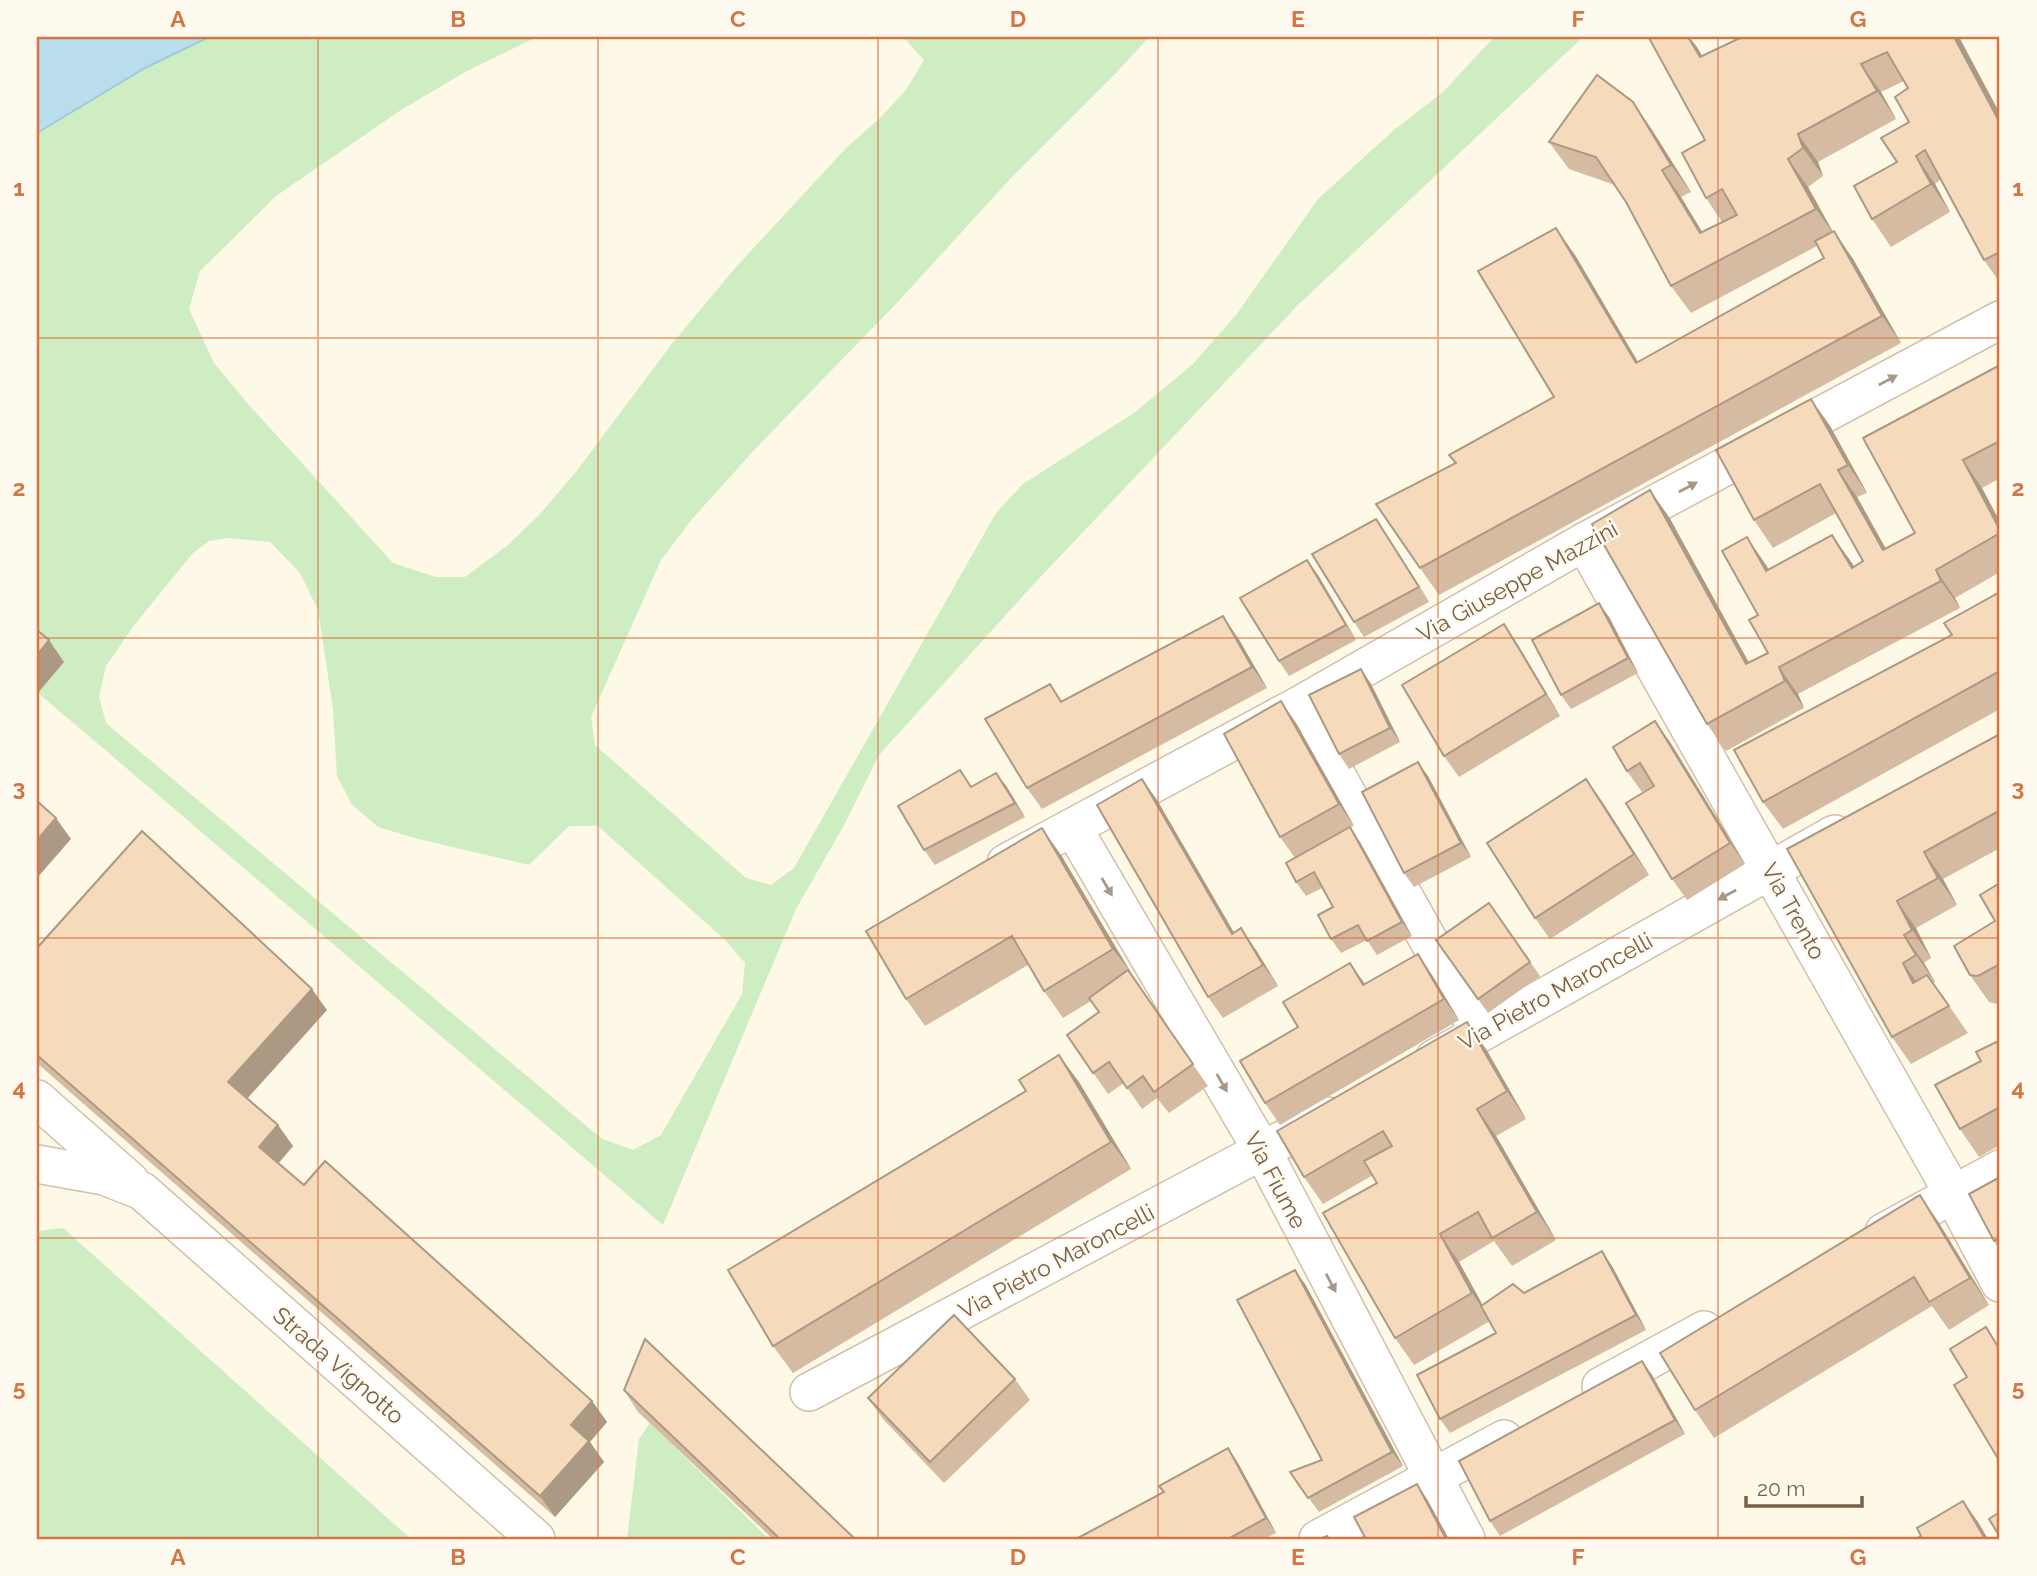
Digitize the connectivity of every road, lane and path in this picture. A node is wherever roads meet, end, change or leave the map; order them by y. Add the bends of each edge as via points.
1 (2000, 320) edge
2 (1584, 542) junction
3 (1298, 706) junction
4 (1860, 821) edge
5 (1073, 828) junction
6 (1772, 870) junction
7 (977, 879) edge
8 (1480, 1033) junction
9 (1409, 1072) edge
10 (37, 1099) edge
11 (1350, 1104) edge
12 (1263, 1152) junction
13 (37, 1164) edge
14 (2000, 1170) edge
15 (142, 1191) junction
16 (1954, 1195) junction
17 (1859, 1246) edge
18 (2000, 1283) edge
19 (1737, 1312) edge
20 (809, 1392) dead end
21 (1579, 1399) edge
22 (1530, 1425) edge
23 (1432, 1478) junction
24 (536, 1539) edge
25 (1318, 1539) edge
26 (1466, 1539) edge

2 -> 1 street, Via Giuseppe Mazzini
2 - 3 street, Via Giuseppe Mazzini
2 - 6 street, Via Trento
3 - 5 street, Via Giuseppe Mazzini
3 - 8 street
4 - 6 street, Via Pietro Maroncelli
5 - 7 street, Via Giuseppe Mazzini
5 -> 12 street, Via Fiume
6 -> 8 street, Via Pietro Maroncelli
6 - 16 street, Via Trento
8 - 9 street, Via Pietro Maroncelli
10 - 15 street, Strada Vignotto
11 - 12 street, Via Pietro Maroncelli
12 - 20 street, Via Pietro Maroncelli
12 -> 23 street, Via Fiume
13 - 15 street, Strada Vignotto via 104,1176
14 - 16 street
15 - 24 street, Strada Vignotto
16 - 17 street
16 - 18 street, Via Trento
19 - 21 street
22 - 23 street
23 - 25 street
23 - 26 street, Via Fiume

